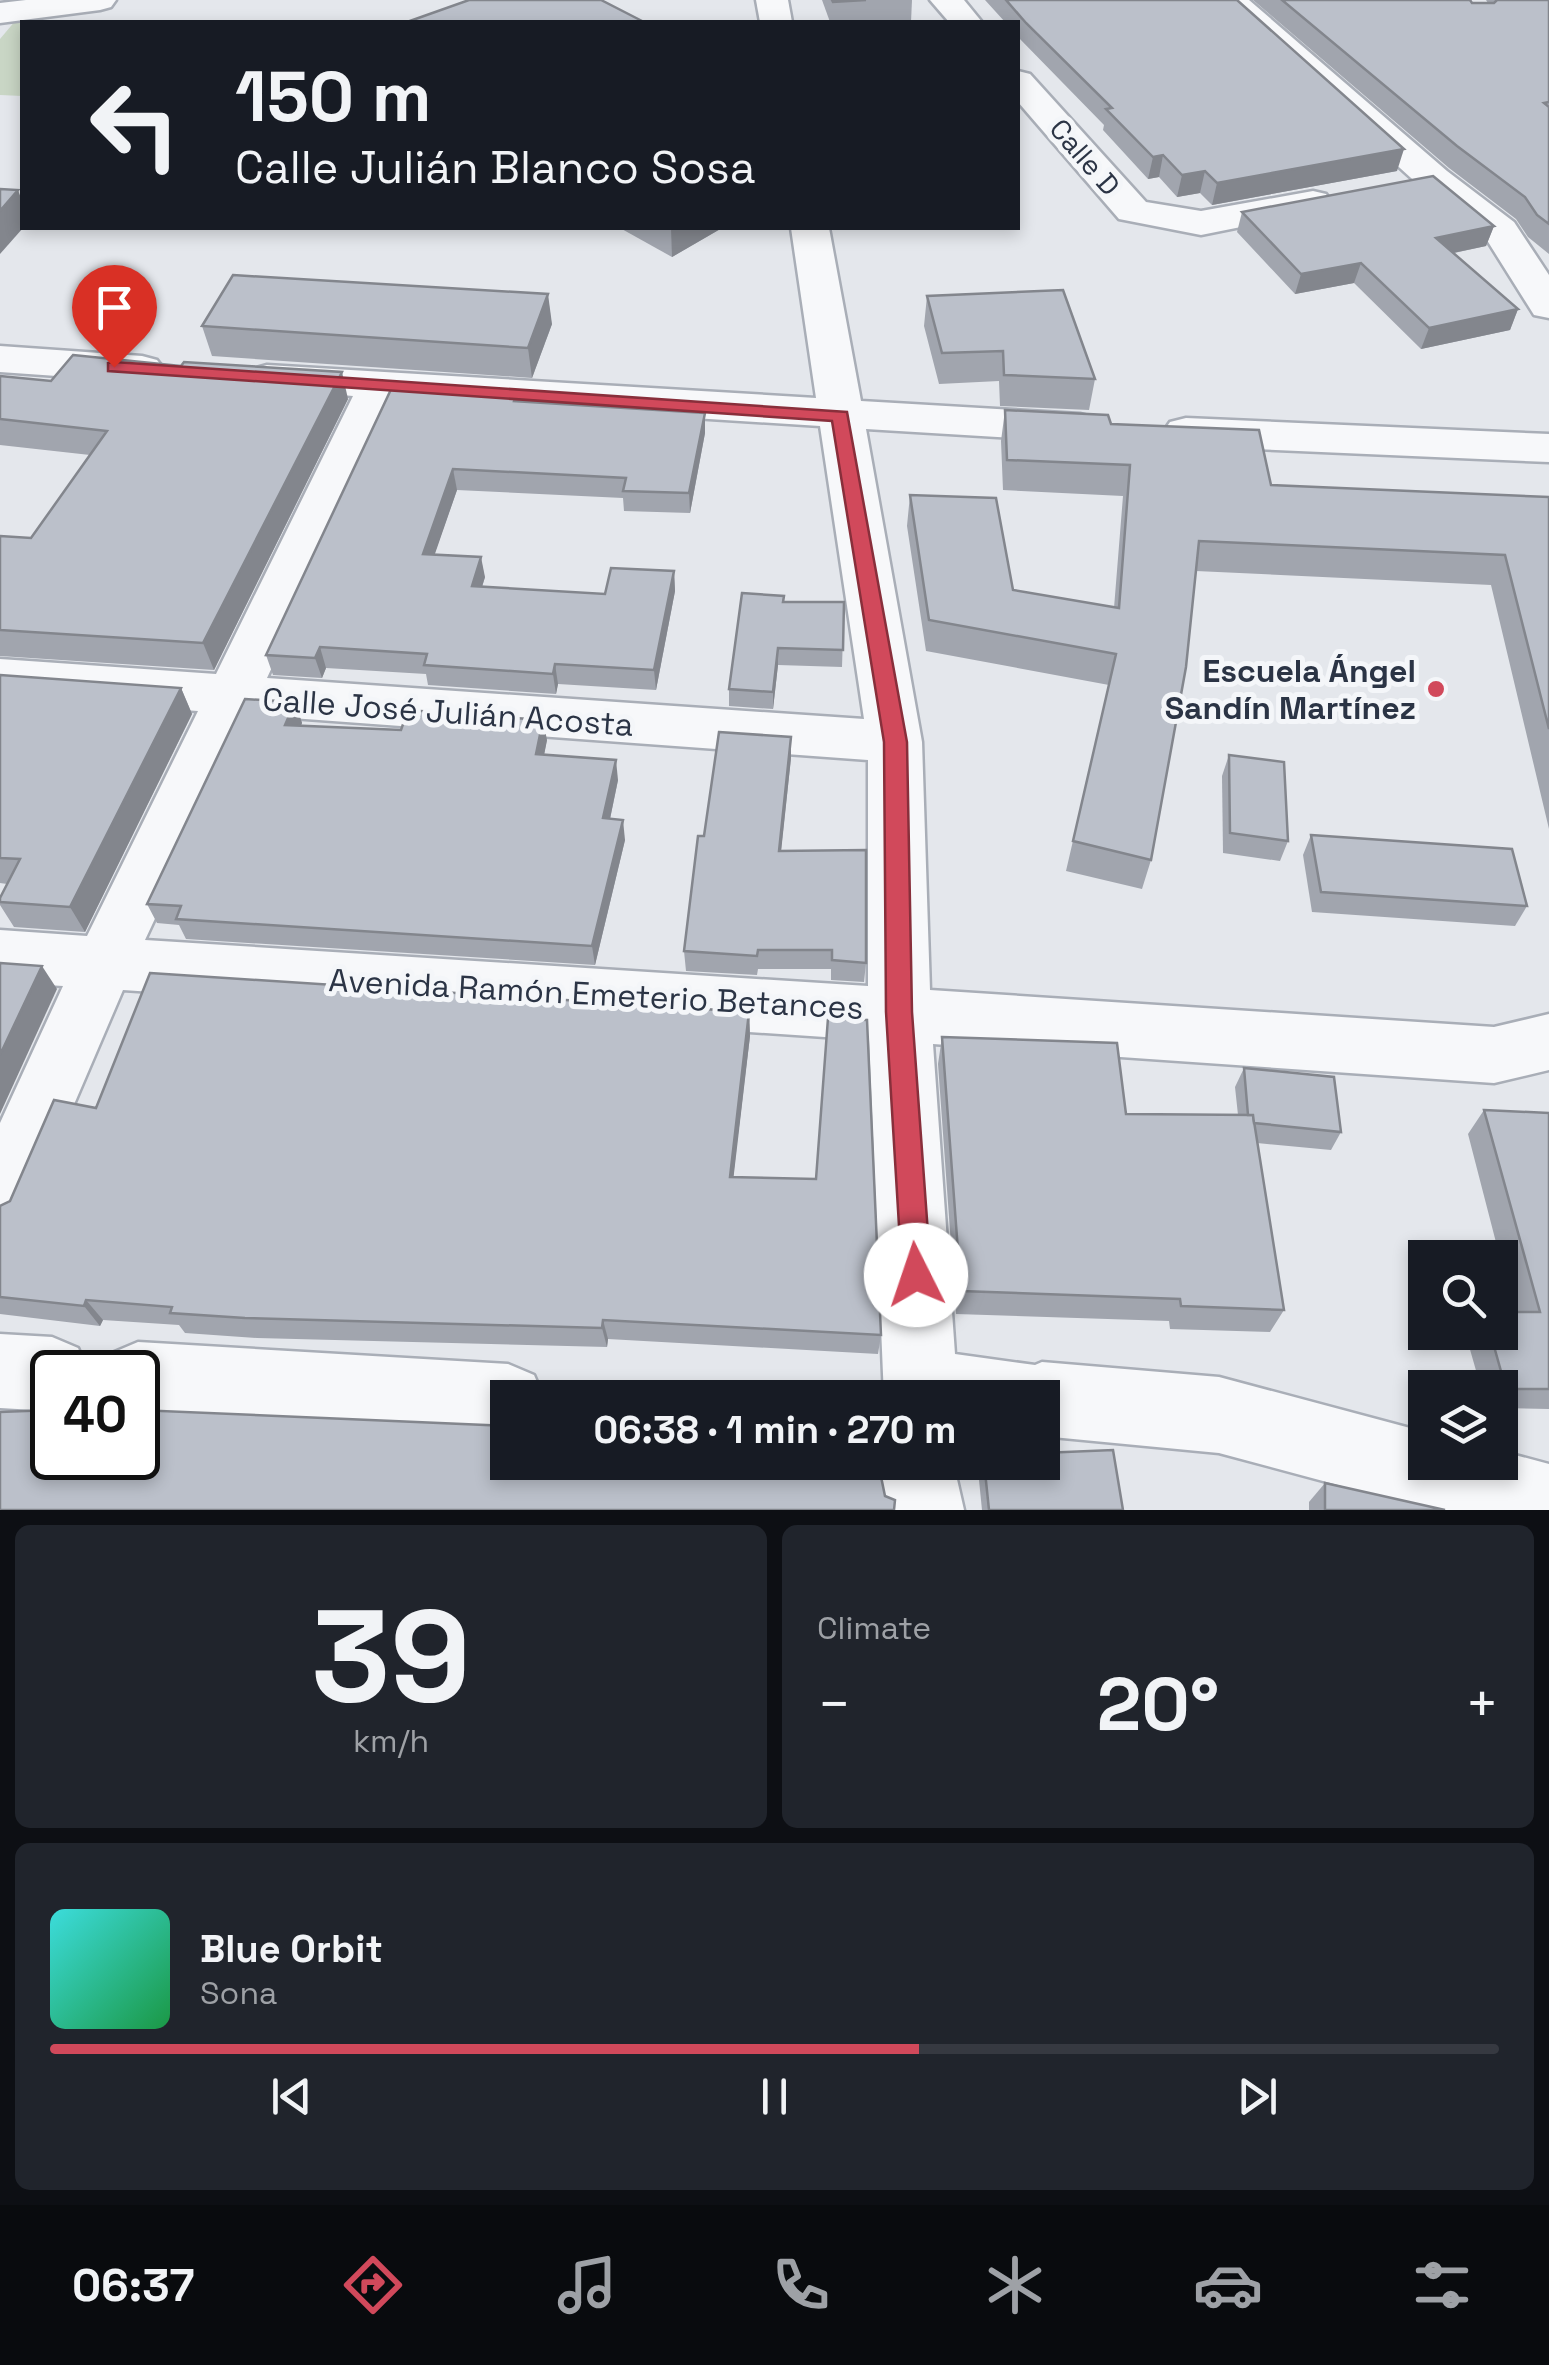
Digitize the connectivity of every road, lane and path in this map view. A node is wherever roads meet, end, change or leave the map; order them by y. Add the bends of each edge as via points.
1 (100, 0) edge
2 (946, 0) edge
3 (1230, 0) edge
4 (0, 13) edge
5 (964, 20) edge
6 (1020, 83) edge
7 (1434, 179) junction
8 (1395, 186) edge
9 (1356, 193) edge
10 (810, 230) edge
11 (1549, 306) edge
12 (0, 360) edge
13 (380, 386) junction
14 (840, 416) junction
15 (1549, 448) edge
16 (0, 678) edge
17 (230, 697) junction
18 (895, 742) junction
19 (0, 956) edge
20 (104, 963) junction
21 (899, 1012) junction
22 (1549, 1042) edge
23 (0, 1198) edge
24 (0, 1371) edge
25 (30, 1373) edge
26 (160, 1380) edge
27 (922, 1380) edge
28 (490, 1399) edge
29 (1060, 1401) edge
30 (919, 1480) edge
31 (1549, 1504) edge
32 (925, 1510) edge

1 - 4 street
2 - 5 street
3 - 7 street
6 - 9 street, Calle D via 1133,211 1201,222
7 - 8 street
7 - 11 street via 1500,230
10 - 14 street
12 - 13 street
13 - 14 street
13 - 17 street
14 - 15 street
14 - 18 street
16 - 17 street, Calle José Julián Acosta
17 - 18 street, Calle José Julián Acosta
17 - 20 street
18 - 21 street
19 - 20 street, Avenida Ramón Emeterio Betances
20 - 21 street, Avenida Ramón Emeterio Betances via 766,1009
20 - 23 street
21 - 22 street, Avenida Ramón Emeterio Betances via 1494,1055
21 - 27 street
24 - 25 street
26 - 28 street
29 - 31 street via 1219,1415
30 - 32 street

